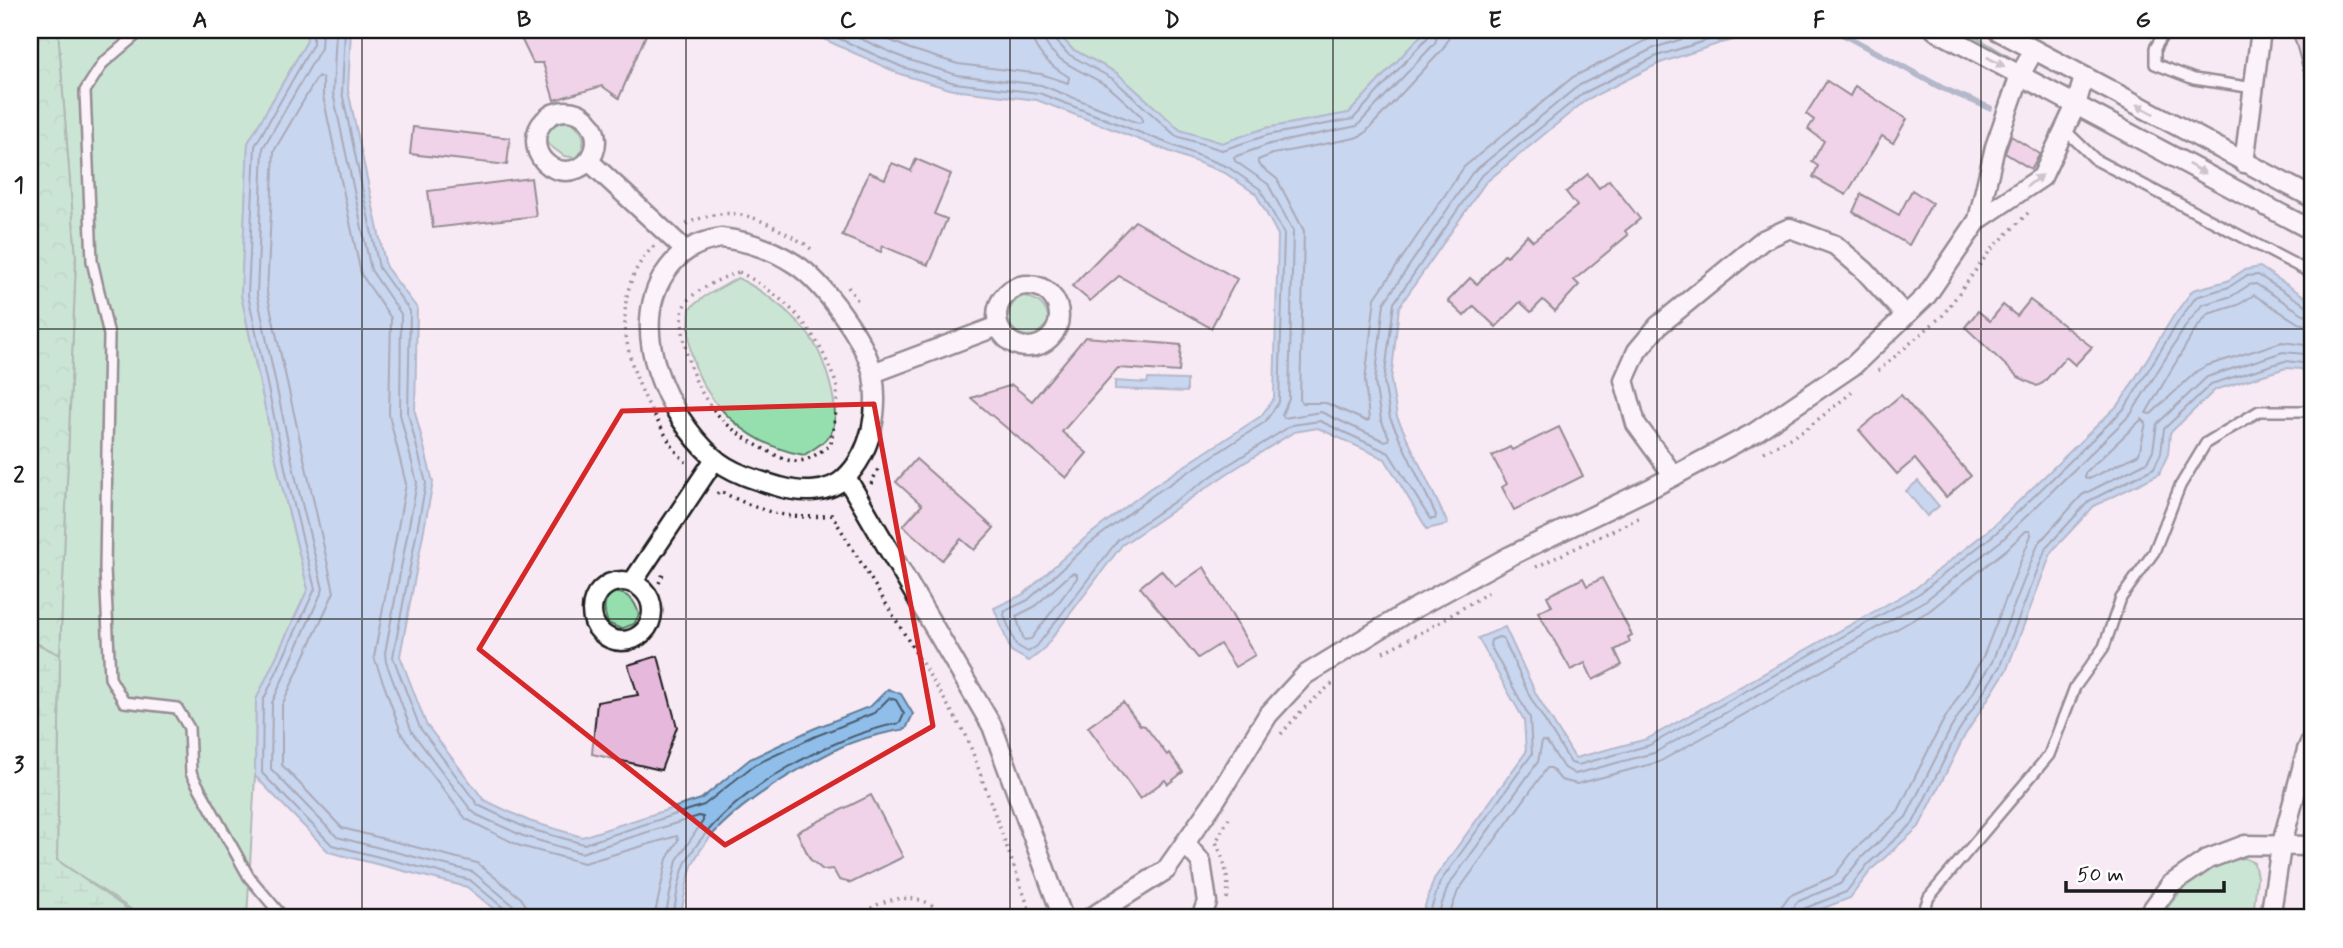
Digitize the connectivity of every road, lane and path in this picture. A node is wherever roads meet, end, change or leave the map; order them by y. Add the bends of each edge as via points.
1 (142, 30) edge
2 (1936, 30) edge
3 (1997, 30) edge
4 (2166, 30) edge
5 (2261, 30) edge
6 (2034, 50) junction
7 (2020, 75) junction
8 (2084, 77) junction
9 (2253, 88) junction
10 (2076, 105) junction
11 (2064, 130) junction
12 (589, 161) dead end
13 (2244, 163) junction
14 (2313, 198) edge
15 (1978, 220) junction
16 (2313, 231) edge
17 (665, 234) junction
18 (685, 250) junction
19 (815, 254) dead end
20 (2313, 274) edge
21 (845, 284) dead end
22 (860, 305) dead end
23 (1905, 315) junction
24 (998, 327) dead end
25 (873, 373) junction
26 (2313, 413) edge
27 (833, 425) joint
28 (715, 459) junction
29 (882, 461) dead end
30 (686, 462) dead end
31 (1674, 476) junction
32 (846, 477) junction
33 (870, 486) dead end
34 (712, 500) dead end
35 (665, 572) dead end
36 (632, 583) dead end
37 (659, 583) dead end
38 (2313, 736) edge
39 (1185, 843) junction
40 (2281, 846) junction
41 (2313, 846) edge
42 (288, 918) edge
43 (861, 918) edge
44 (944, 918) edge
45 (1010, 918) edge
46 (1063, 918) edge
47 (1090, 918) edge
48 (1201, 918) edge
49 (1921, 918) edge
50 (2146, 918) edge
51 (2270, 918) edge

1 - 42 lane via 103,63 85,91 92,261 109,335 105,568 110,677 124,702 177,708 188,727 191,773 249,877
2 -> 7 street
3 - 6 street
4 - 9 lane via 2155,48 2155,64 2194,79
5 - 9 street
6 - 7 street
6 - 8 street
7 - 10 street
7 - 15 street via 1995,147
8 - 10 street
13 -> 8 street
9 - 13 street
10 - 11 street
10 -> 16 street
15 -> 11 street via 2042,177
11 - 20 lane via 2096,160
12 - 17 street
13 - 14 street
15 - 23 street via 1927,295
17 - 18 street
17 - 19 path via 697,219 755,216
17 - 30 path via 642,257 627,289 624,324 629,359 645,402
18 - 25 street via 711,239 748,241 796,265 835,302
18 - 28 street via 672,262 653,296 648,321 651,349 676,408
21 - 22 path
23 - 31 street via 1854,365 1754,433
23 - 31 street via 1835,245 1790,228 1763,240 1658,326 1637,351 1625,380 1636,424
24 - 25 street
25 - 32 street via 869,443
26 - 49 lane via 2259,411 2206,443 2180,486 2154,552 2121,598 2104,647 2075,687 2049,755 1929,897
27 - 27 path via 837,388 822,351 809,328 766,286 739,272 688,300 682,313 686,354 700,393 718,416 755,444 794,462 812,458 831,444
28 - 32 street via 795,491 834,486
28 - 36 street
29 - 33 path
31 - 39 street via 1510,556 1305,675 1268,715
32 - 46 street via 992,726
34 - 45 path via 720,491 787,517 832,514 967,737 1031,914
35 - 37 path
38 - 40 street
39 - 47 street via 1166,870
39 - 48 street via 1201,862 1207,902
40 - 41 street
40 - 50 street via 2245,845 2208,859 2170,885
40 - 51 street
43 - 44 path via 866,910 899,897 928,902

